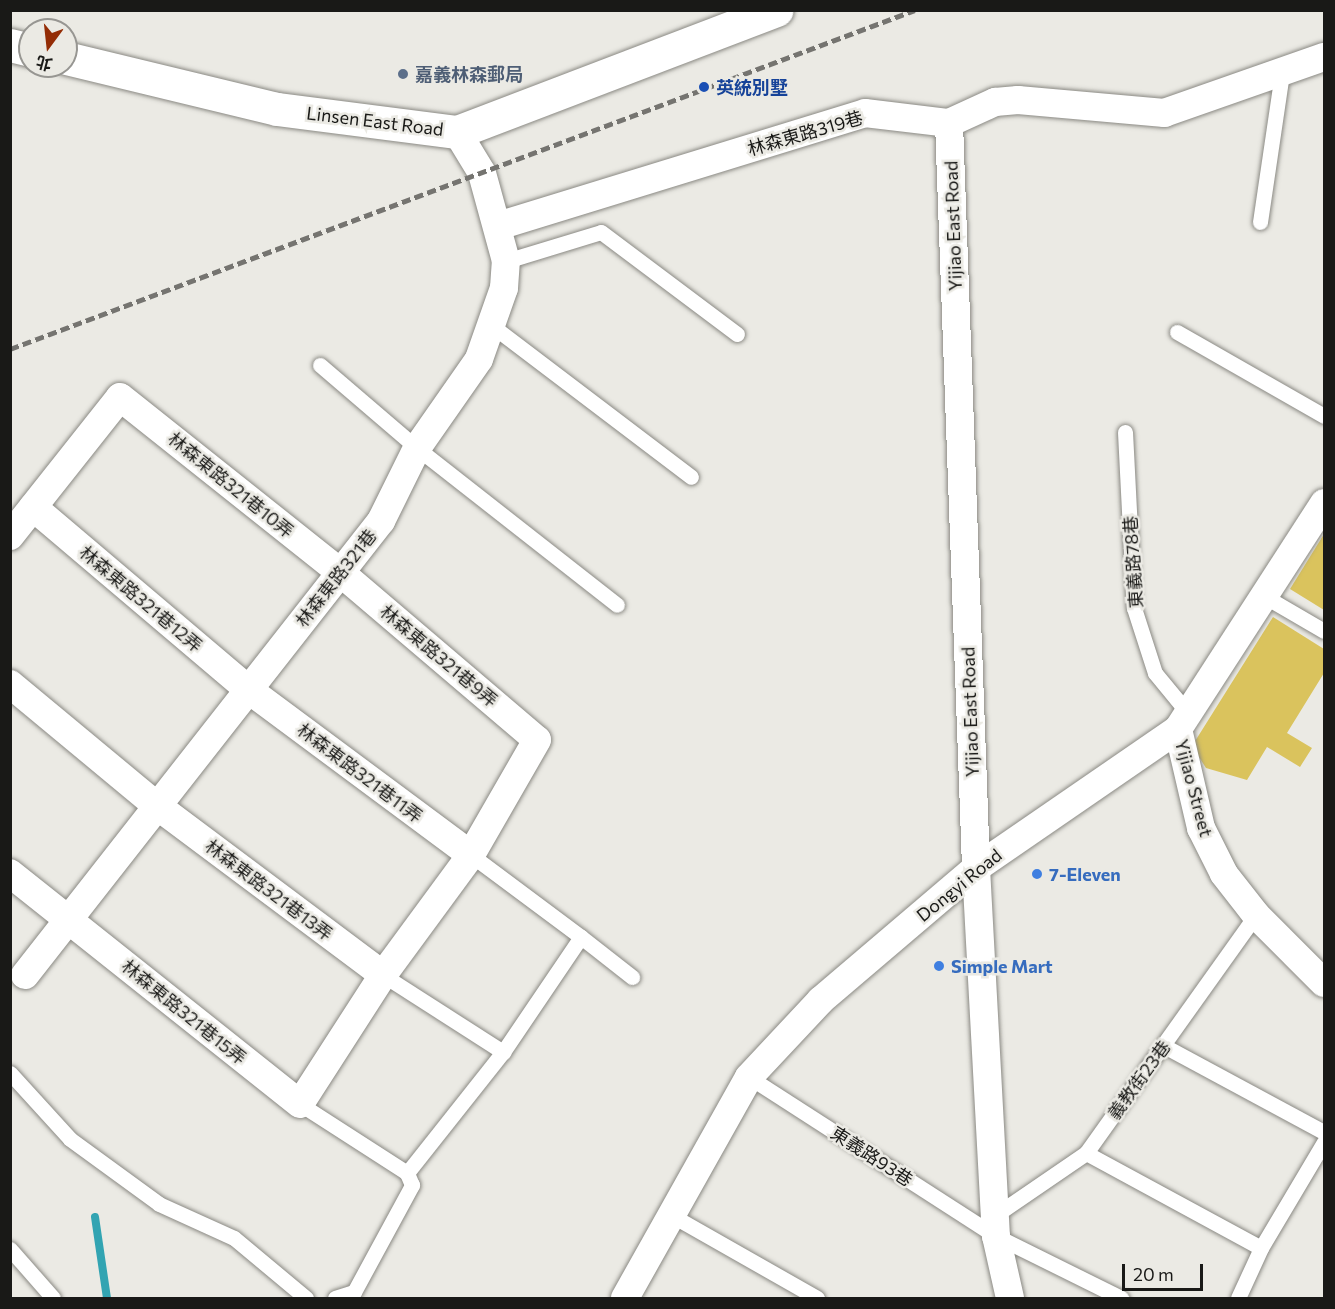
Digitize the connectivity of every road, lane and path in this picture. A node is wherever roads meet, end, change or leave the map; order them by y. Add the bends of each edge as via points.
1 (776, 10) edge
2 (1324, 57) edge
3 (78, 61) edge
4 (1282, 73) junction
5 (949, 123) junction
6 (457, 132) junction
7 (1260, 222) dead end
8 (498, 226) junction
9 (506, 261) junction
10 (491, 325) junction
11 (1177, 332) dead end
12 (738, 334) dead end
13 (320, 365) dead end
14 (1324, 416) edge
15 (1125, 432) dead end
16 (417, 448) junction
17 (691, 477) dead end
18 (1324, 502) edge
19 (33, 507) junction
20 (10, 536) edge
21 (341, 573) junction
22 (1264, 596) junction
23 (617, 605) dead end
24 (1324, 631) edge
25 (10, 684) edge
26 (249, 690) junction
27 (1183, 721) junction
28 (156, 805) junction
29 (471, 855) junction
30 (976, 868) junction
31 (10, 873) edge
32 (1256, 915) junction
33 (69, 920) junction
34 (581, 937) junction
35 (25, 975) dead end
36 (383, 975) junction
37 (632, 977) dead end
38 (1324, 983) edge
39 (1164, 1046) junction
40 (503, 1052) junction
41 (10, 1073) edge
42 (749, 1077) junction
43 (300, 1104) junction
44 (1324, 1132) edge
45 (1324, 1143) edge
46 (1086, 1153) junction
47 (407, 1173) junction
48 (671, 1215) junction
49 (995, 1226) junction
50 (1261, 1248) junction
51 (10, 1249) edge
52 (46, 1296) edge
53 (306, 1299) edge
54 (335, 1299) edge
55 (625, 1299) edge
56 (817, 1299) edge
57 (1010, 1299) edge
58 (1120, 1299) edge
59 (1238, 1299) edge

1 - 6 main road, Linsen East Road
2 - 4 street
3 - 6 main road, Linsen East Road via 277,109
4 - 5 street via 1164,112 1131,113 1018,100 995,102
4 - 7 lane
5 - 8 street, 林森東路319巷 via 865,113
5 - 30 street, Yijiao East Road
6 - 8 street, 林森東路321巷 via 482,173
8 - 9 street, 林森東路321巷
9 - 10 street, 林森東路321巷 via 504,288
9 - 12 lane via 601,232
10 - 16 street, 林森東路321巷 via 479,359
10 - 17 lane
11 - 14 lane
13 - 16 lane
15 - 27 lane, 東義路78巷 via 1134,608 1155,673
16 - 21 street, 林森東路321巷 via 381,521
16 - 23 lane
18 - 22 street, Dongyi Road
19 - 20 street
19 - 21 street, 林森東路321巷10弄 via 120,397
19 - 26 street, 林森東路321巷12弄
21 - 26 street, 林森東路321巷
21 - 29 street, 林森東路321巷9弄 via 537,740
22 - 24 lane
22 - 27 street, Dongyi Road
25 - 28 street, 林森東路321巷13弄
26 - 28 street, 林森東路321巷
26 - 29 street, 林森東路321巷11弄
27 - 30 street, Dongyi Road
27 - 32 street, Yijiao Street via 1201,828 1224,874
28 - 33 street, 林森東路321巷
28 - 36 street, 林森東路321巷13弄
29 - 34 lane
29 - 36 street
30 - 42 street, Dongyi Road via 821,1000
30 - 49 street, Yijiao East Road
31 - 33 street, 林森東路321巷15弄
32 - 38 street, Yijiao Street
32 - 39 lane, 義教街23巷
33 - 35 street, 林森東路321巷
33 - 43 street, 林森東路321巷15弄
34 - 37 lane
34 - 40 lane
36 - 40 lane
36 - 43 street
39 - 44 lane
39 - 46 lane, 義教街23巷
40 - 47 lane
41 - 53 lane via 70,1138 159,1204 234,1238
42 - 48 street, Dongyi Road
42 - 49 lane, 東義路93巷
43 - 47 lane
45 - 50 lane
46 - 49 lane, 義教街23巷
46 - 50 lane
47 - 54 lane via 412,1185 354,1292
48 - 55 street, Dongyi Road
48 - 56 lane
49 - 57 street, Yijiao East Road
49 - 58 lane, 東義路93巷
50 - 59 lane
51 - 52 lane

